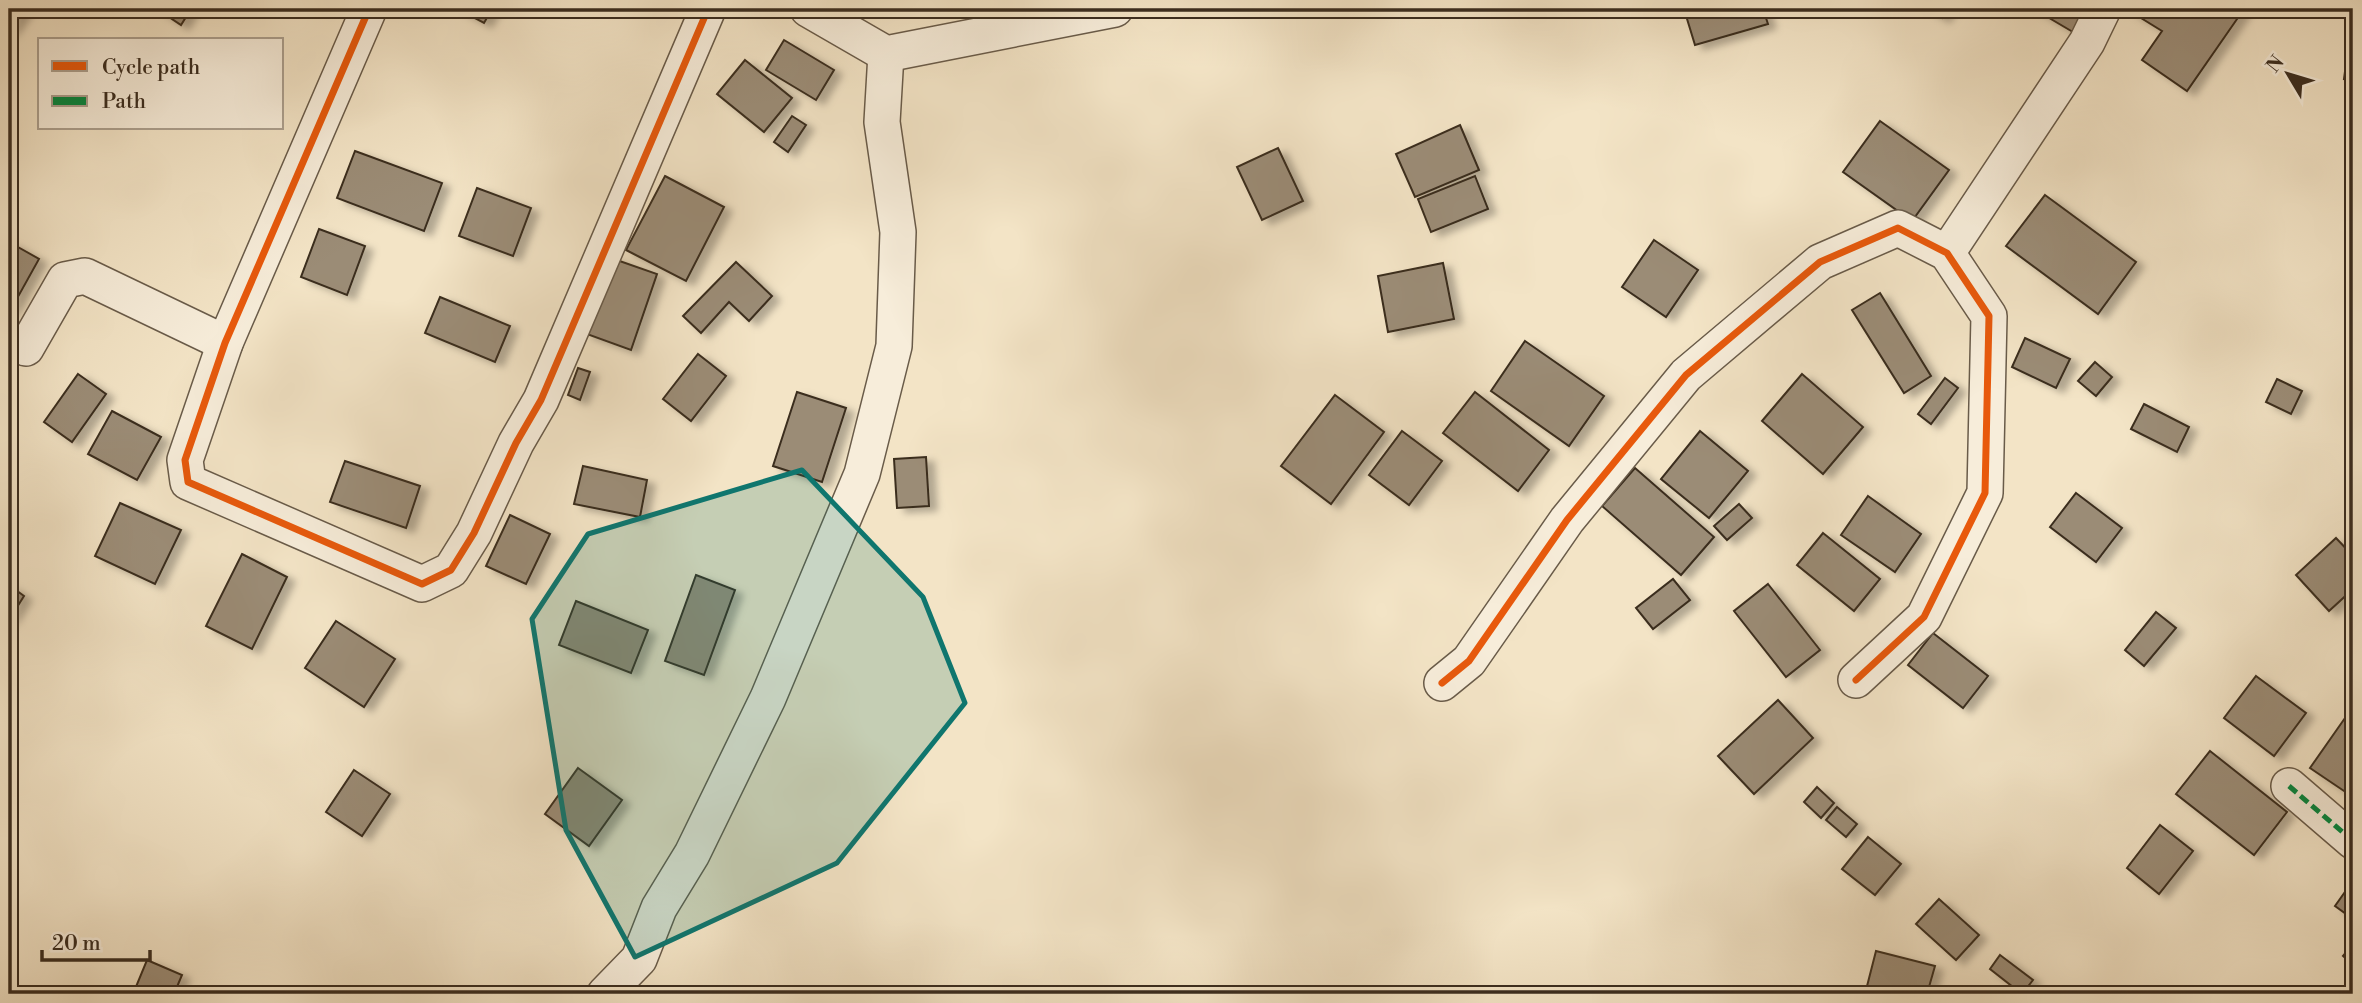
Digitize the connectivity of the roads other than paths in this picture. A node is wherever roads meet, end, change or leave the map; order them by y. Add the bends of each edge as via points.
1 (369, 9) edge
2 (708, 9) edge
3 (808, 9) edge
4 (1115, 9) edge
5 (2103, 9) edge
6 (887, 54) junction
7 (1947, 253) junction
8 (225, 343) junction
9 (26, 348) dead end
10 (1856, 680) dead end
11 (1442, 683) dead end
12 (2289, 786) dead end
13 (2353, 841) edge
14 (605, 994) edge

1 - 8 street
2 - 8 street via 566,346 474,533 451,570 422,584 188,482 185,460
3 - 6 street
4 - 6 street
5 - 7 street via 2087,42
6 - 14 street via 881,122 898,232 894,346 862,474 768,698 692,854 659,908 639,959
7 - 10 street via 1989,316 1984,493 1924,617
7 - 11 street via 1898,228 1820,262 1686,375 1567,520 1469,662
8 - 9 street via 85,276 65,280
12 - 13 street

